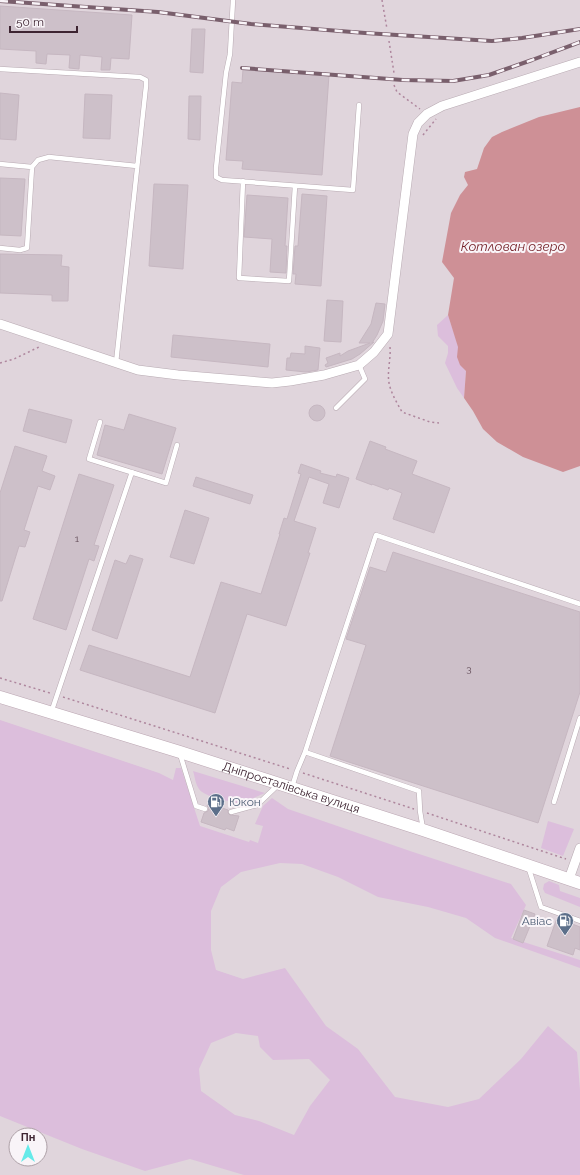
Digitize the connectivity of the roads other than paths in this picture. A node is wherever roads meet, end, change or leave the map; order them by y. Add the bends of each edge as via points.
1 (233, 0) edge
2 (580, 62) edge
3 (0, 69) edge
4 (360, 105) dead end
5 (0, 164) edge
6 (137, 166) junction
7 (32, 167) junction
8 (244, 181) junction
9 (296, 186) junction
10 (0, 248) edge
11 (1, 327) edge
12 (116, 363) junction
13 (359, 365) junction
14 (336, 408) dead end
15 (100, 422) dead end
16 (177, 445) dead end
17 (132, 472) junction
18 (580, 604) edge
19 (0, 698) edge
20 (51, 712) junction
21 (580, 718) edge
22 (180, 752) junction
23 (305, 752) junction
24 (279, 784) junction
25 (292, 788) junction
26 (554, 802) dead end
27 (205, 809) dead end
28 (231, 812) dead end
29 (423, 830) junction
30 (580, 848) edge
31 (527, 865) junction
32 (575, 881) edge
33 (580, 922) edge

1 - 8 lane via 230,54 216,177 222,180
2 - 13 street via 442,106 427,114 418,123 413,134 388,334 374,352
3 - 6 lane via 140,77 146,80
4 - 9 lane via 353,190
5 - 7 lane
6 - 7 lane via 49,157 38,160
6 - 12 lane
7 - 10 lane via 27,248
8 - 9 lane
8 - 9 lane via 239,278 289,281
11 - 12 street
12 - 13 street via 138,370 178,376 272,383 324,375
13 - 14 lane via 365,380
15 - 17 lane via 89,459
16 - 17 lane via 166,483
17 - 20 lane
18 - 23 lane via 376,535
19 - 20 street, Дніпросталівська вулиця
20 - 22 street, Дніпросталівська вулиця
21 - 26 lane
22 - 24 street, Дніпросталівська вулиця
22 - 27 lane via 196,806
23 - 25 lane via 296,771
23 - 29 lane via 419,791
24 - 25 street, Дніпросталівська вулиця
24 - 28 lane via 257,805
25 - 29 street, Дніпросталівська вулиця
29 - 31 street, Дніпросталівська вулиця
30 - 32 street
31 - 32 street, Дніпросталівська вулиця
31 - 33 lane via 541,907

